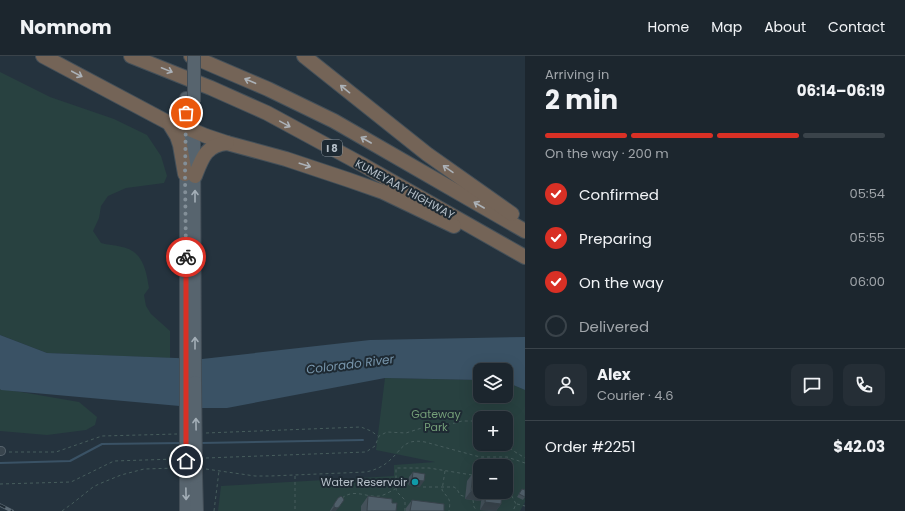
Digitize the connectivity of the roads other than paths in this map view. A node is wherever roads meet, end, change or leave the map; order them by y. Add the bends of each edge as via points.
1 (43, 56) edge
2 (131, 56) edge
3 (186, 56) edge
4 (191, 56) edge
5 (194, 56) edge
6 (304, 56) edge
7 (190, 100) junction
8 (169, 123) junction
9 (190, 129) junction
10 (227, 143) junction
11 (190, 175) junction
12 (525, 224) edge
13 (525, 231) edge
14 (525, 257) edge
15 (525, 260) edge
16 (195, 474) junction
17 (186, 511) edge
18 (197, 511) edge

1 -> 8 highway
2 -> 14 highway, KUMEYAAY HIGHWAY / I 8 via 267,114
3 - 7 main road
13 -> 4 highway, KUMEYAAY HIGHWAY / I 8 via 334,121
5 - 7 main road, bridge
12 -> 6 highway via 427,154
7 - 9 main road
8 - 9 highway
8 - 11 highway via 177,136
9 - 10 highway
9 - 11 main road
10 - 11 highway via 209,150
10 -> 15 highway via 304,164 383,192
11 - 16 main road, bridge via 191,382
16 -> 17 main road
16 - 18 main road

